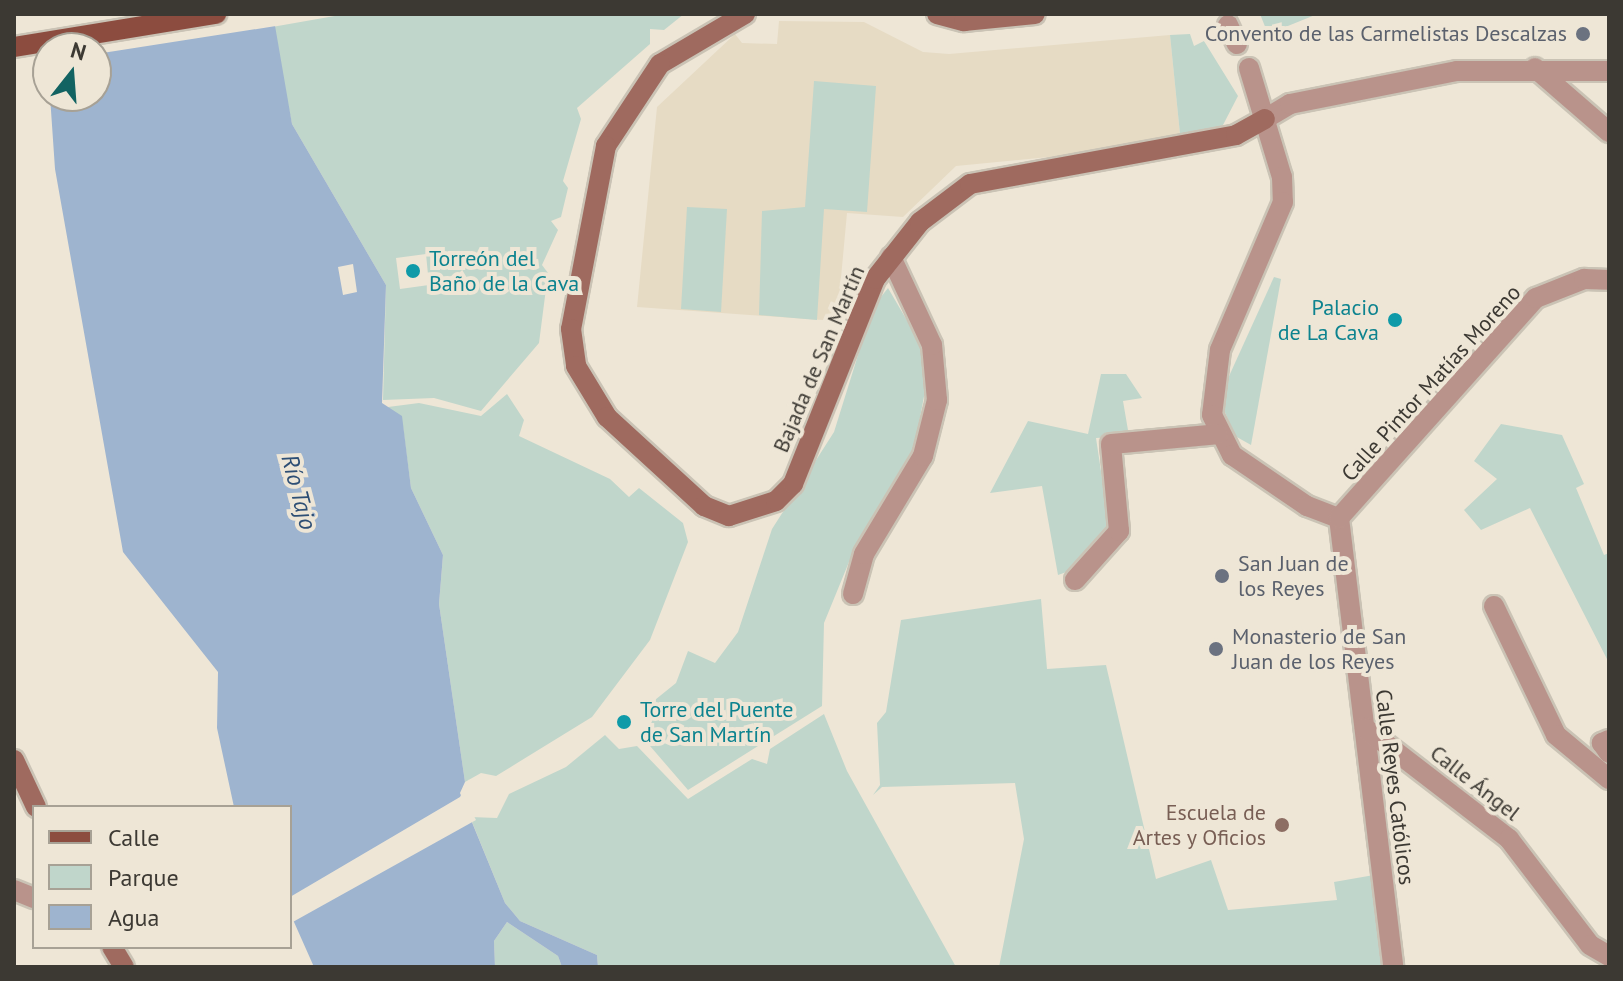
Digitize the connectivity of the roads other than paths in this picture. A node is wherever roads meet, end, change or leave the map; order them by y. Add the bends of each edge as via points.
1 (216, 14) edge
2 (745, 14) edge
3 (937, 14) edge
4 (1035, 14) edge
5 (14, 47) edge
6 (1249, 68) dead end
7 (1535, 68) junction
8 (1609, 71) edge
9 (1265, 119) junction
10 (1609, 132) edge
11 (891, 257) junction
12 (1609, 280) edge
13 (1218, 434) junction
14 (1339, 518) junction
15 (1075, 580) dead end
16 (853, 594) dead end
17 (1494, 606) dead end
18 (1365, 728) junction
19 (1609, 740) edge
20 (1609, 753) edge
21 (14, 760) edge
22 (1607, 780) edge
23 (35, 805) edge
24 (113, 949) edge
25 (1609, 956) edge
26 (124, 967) edge
27 (1393, 967) edge

1 - 5 main road
2 - 11 street, Bajada de San Martín via 660,64 606,146 571,329 576,366 607,417 704,506 729,516 776,501 793,484 875,279
3 - 4 street via 964,21
6 - 9 street
7 - 8 street
7 - 9 street via 1380,86 1290,104
7 - 10 street via 1592,124
9 - 11 street, Bajada de San Martín via 1236,135 990,176 920,222
9 - 13 street via 1283,202 1220,350 1212,384
11 - 16 street via 932,345 937,400 923,456 864,554
12 - 14 street, Calle Pintor Matías Moreno via 1584,279 1536,298
13 - 14 street via 1255,472
13 - 15 street via 1111,444 1119,531
14 - 18 street, Calle Reyes Católicos
17 - 22 street via 1556,735
18 - 25 street, Calle Ángel via 1509,839 1590,945
18 - 27 street, Calle Reyes Católicos
19 - 20 street via 1602,743
21 - 23 street
24 - 26 street

